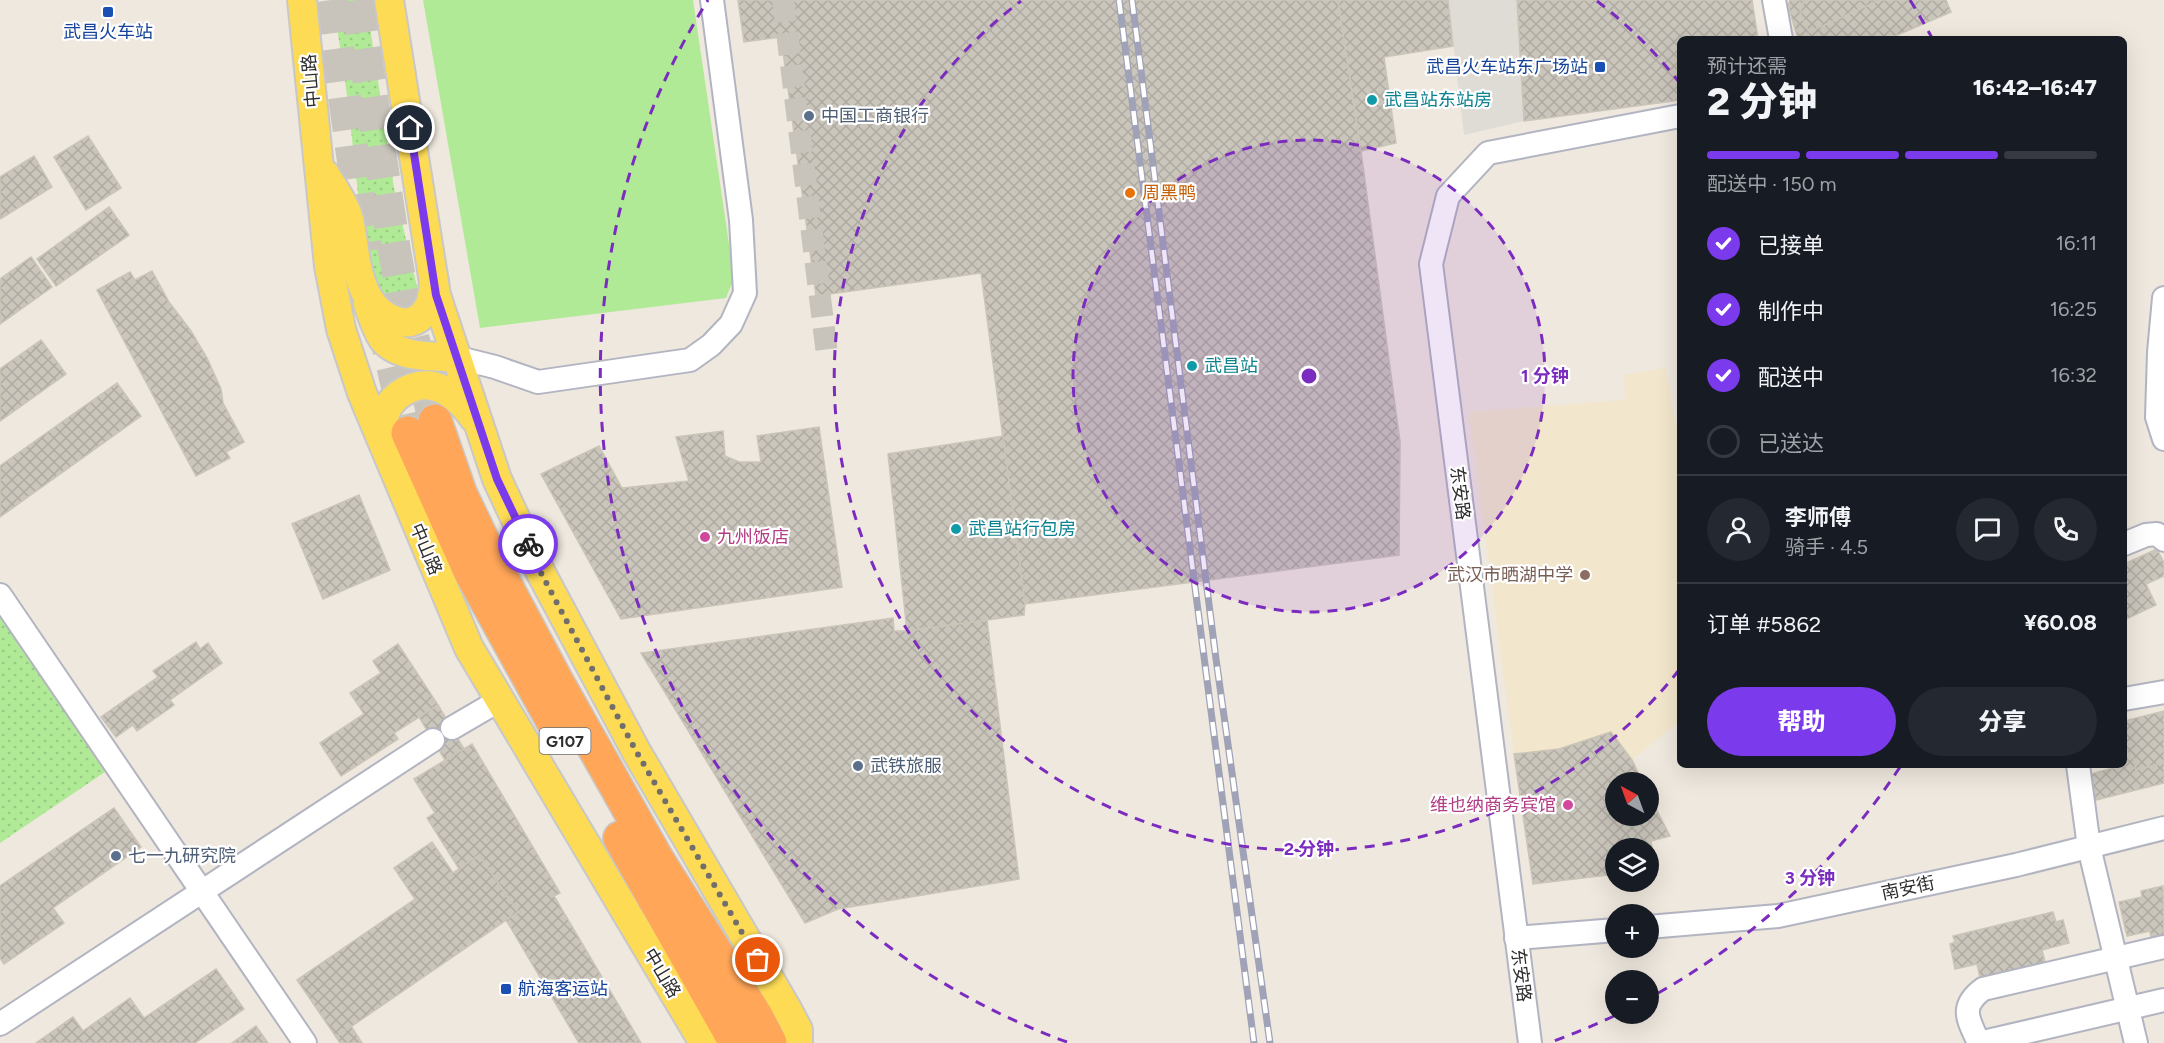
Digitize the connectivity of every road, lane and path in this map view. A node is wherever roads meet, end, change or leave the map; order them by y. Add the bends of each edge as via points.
1 (302, 0) edge
2 (389, 0) edge
3 (712, 0) edge
4 (1774, 0) edge
5 (1780, 36) edge
6 (1677, 118) edge
7 (319, 162) junction
8 (434, 282) junction
9 (362, 284) junction
10 (2164, 298) edge
11 (455, 357) junction
12 (478, 424) junction
13 (410, 435) junction
14 (2164, 439) edge
15 (2164, 540) edge
16 (2127, 543) edge
17 (0, 595) edge
18 (2164, 692) edge
19 (2127, 698) edge
20 (500, 700) junction
21 (2078, 768) edge
22 (2164, 828) edge
23 (2089, 847) junction
24 (202, 892) junction
25 (1659, 926) edge
26 (1605, 931) edge
27 (1516, 938) junction
28 (2164, 947) edge
29 (2116, 958) junction
30 (2164, 1000) edge
31 (2127, 1009) junction
32 (0, 1024) edge
33 (305, 1043) edge
34 (704, 1043) edge
35 (736, 1043) edge
36 (770, 1043) edge
37 (798, 1043) edge
38 (1530, 1043) edge
39 (1979, 1043) edge
40 (2136, 1043) edge

1 - 7 main road, 中山路
2 - 8 main road
3 - 11 street via 741,220 745,293 731,324 690,360 549,381 538,382
4 - 5 street
6 - 27 street, 东安路 via 1488,153 1448,196 1431,264
7 - 9 main road via 348,217
7 - 13 main road, 中山路 via 329,266 341,329 362,393
8 - 9 main road via 424,314 411,322 396,322 382,314
8 - 11 main road
9 - 11 main road via 376,325 391,346 432,357
10 - 14 street via 2157,417
11 - 12 main road
12 - 13 main road via 450,393 432,386 412,387 386,411 383,432
12 - 37 main road via 497,479 547,584 636,751 787,1009 798,1030
13 - 20 main road, 中山路 via 469,648
13 - 35 highway, G107 via 470,571
13 - 36 highway, G107 via 460,493 550,670 657,859
15 - 16 street via 2157,534
17 - 24 street
18 - 19 street
20 - 24 street
20 - 34 main road, 中山路
21 - 23 street
22 - 23 street, 南安街
23 - 25 street, 南安街 via 1778,916
23 - 29 street
24 - 32 street
24 - 33 street
26 - 27 street
27 - 38 street, 东安路
28 - 29 street
29 - 31 street
29 - 39 street via 1983,989 1972,997 1967,1008
30 - 31 street
31 - 39 street
31 - 40 street

